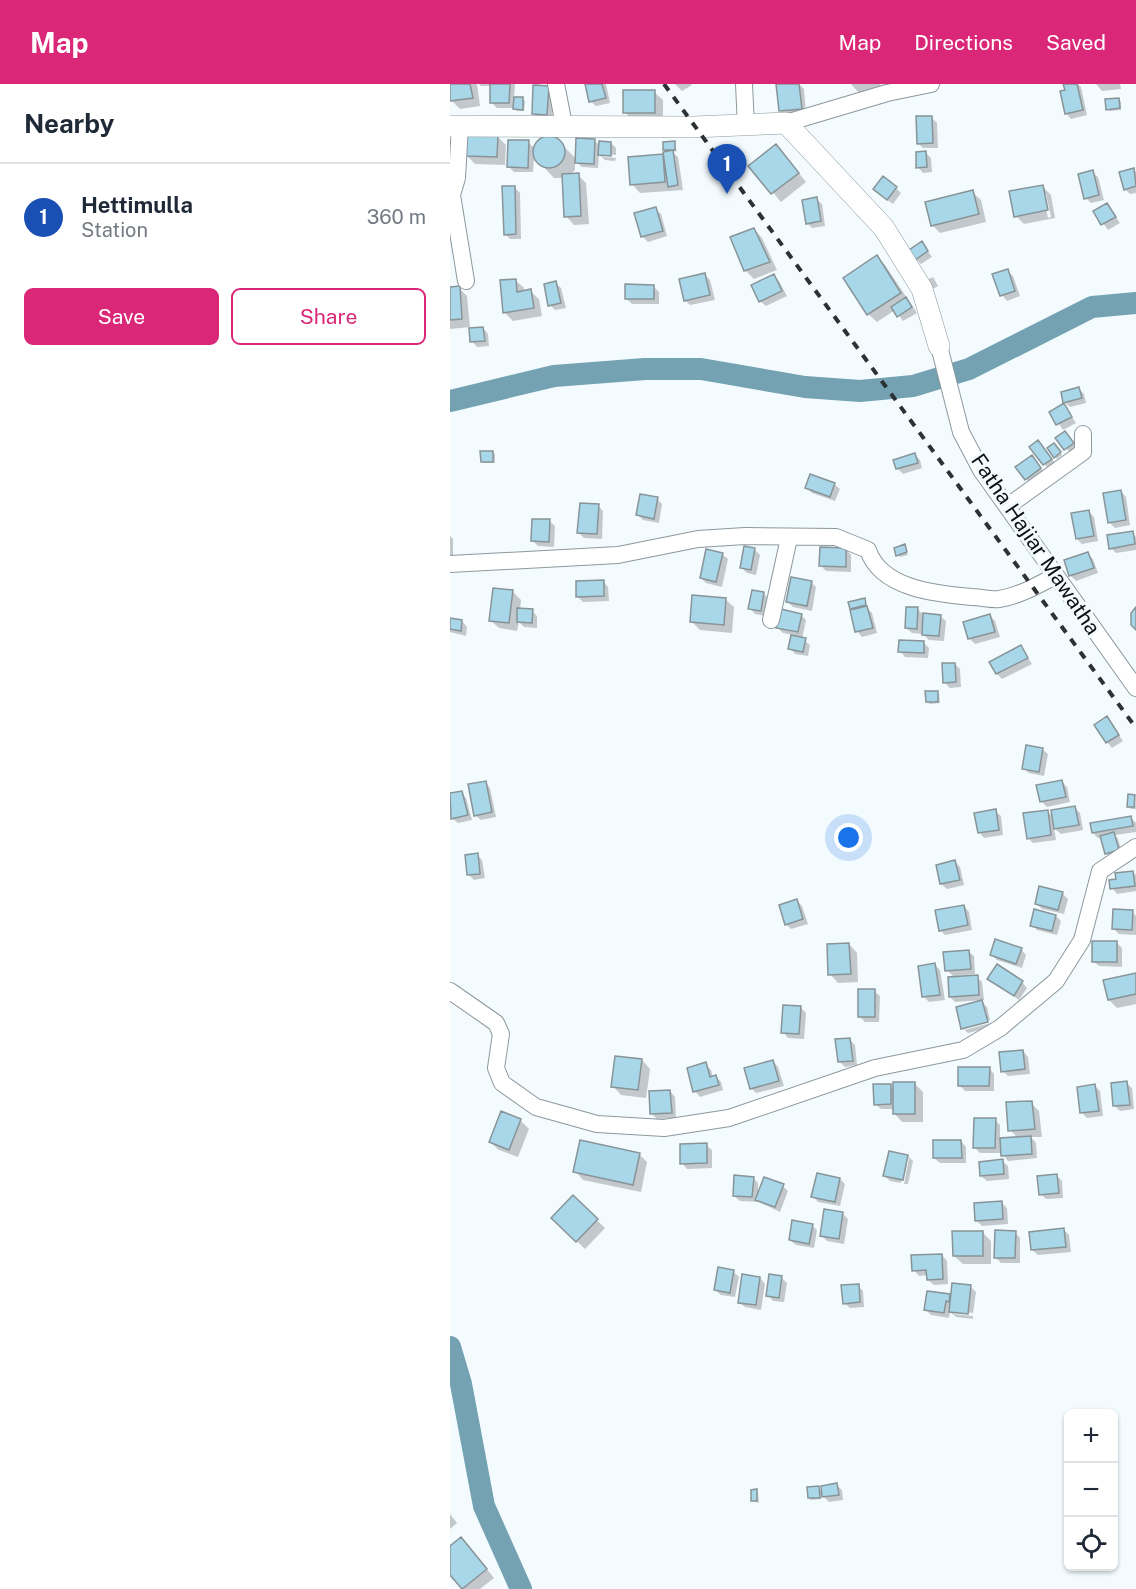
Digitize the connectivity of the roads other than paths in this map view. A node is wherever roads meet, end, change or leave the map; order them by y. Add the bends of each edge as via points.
1 (556, 84) edge
2 (744, 84) edge
3 (931, 84) edge
4 (786, 123) junction
5 (564, 125) junction
6 (455, 126) edge
7 (746, 126) junction
8 (466, 281) dead end
9 (939, 346) joint
10 (1083, 434) dead end
11 (1008, 506) junction
12 (789, 538) junction
13 (450, 564) edge
14 (1055, 576) junction
15 (771, 620) dead end
16 (1136, 688) edge
17 (1136, 847) edge
18 (450, 991) edge

1 - 5 street
2 - 7 street
3 - 4 street
4 - 7 main road
4 - 9 main road via 884,228 922,289
5 - 6 main road
5 - 7 main road
6 - 8 street via 457,178 452,195
9 - 11 street, Fatha Hajiar Mawatha via 961,432 981,470
10 - 11 street via 1083,452
11 - 14 street, Fatha Hajiar Mawatha
12 - 13 street via 698,539 618,555
12 - 14 street via 836,537 868,550 884,573 906,586 954,595 999,599
12 - 15 street
14 - 16 street, Fatha Hajiar Mawatha
17 - 18 street via 1101,871 1082,940 1056,981 1000,1028 963,1050 875,1068 729,1118 664,1128 597,1124 536,1107 501,1083 496,1068 501,1034 496,1023

